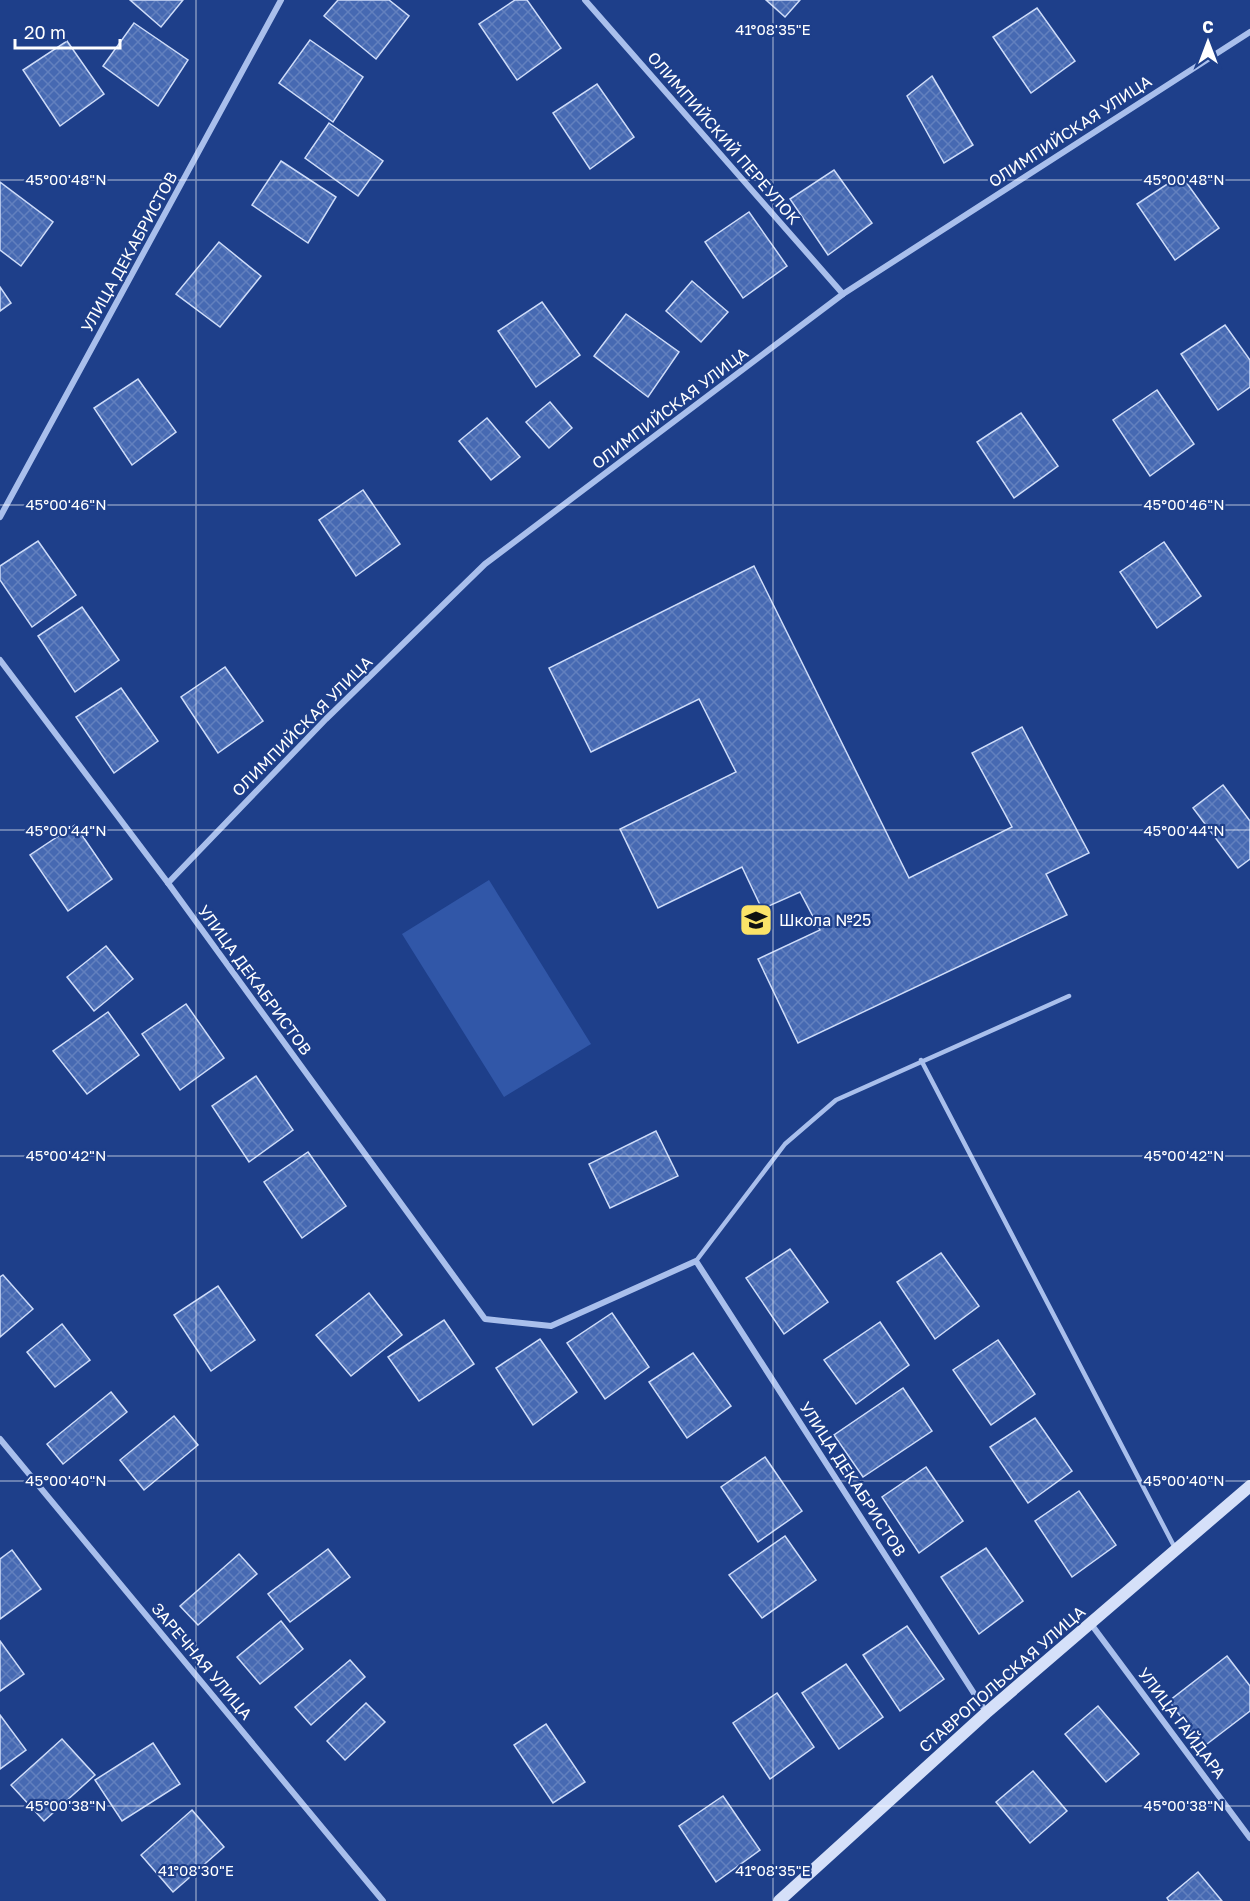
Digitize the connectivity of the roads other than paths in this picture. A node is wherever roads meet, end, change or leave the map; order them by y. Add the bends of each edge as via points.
1 (281, 0) edge
2 (585, 0) edge
3 (1250, 32) edge
4 (843, 294) junction
5 (0, 517) edge
6 (0, 660) edge
7 (168, 883) junction
8 (1068, 996) dead end
9 (921, 1060) junction
10 (696, 1261) junction
11 (0, 1439) edge
12 (1250, 1486) edge
13 (1176, 1550) junction
14 (1091, 1624) junction
15 (986, 1713) junction
16 (1250, 1838) edge
17 (383, 1901) edge
18 (779, 1901) edge

1 - 5 street, УЛИЦА ДЕКАБРИСТОВ
2 - 4 street, ОЛИМПИЙСКИЙ ПЕРЕУЛОК
3 - 4 street, ОЛИМПИЙСКАЯ УЛИЦА
4 - 7 street, ОЛИМПИЙСКАЯ УЛИЦА via 485,564 326,719
6 - 7 street, УЛИЦА ДЕКАБРИСТОВ
7 - 10 street, УЛИЦА ДЕКАБРИСТОВ via 485,1319 551,1326
8 - 9 lane
9 - 10 lane via 836,1100 785,1144
9 - 13 lane
10 - 15 street, УЛИЦА ДЕКАБРИСТОВ
11 - 17 street, ЗАРЕЧНАЯ УЛИЦА
12 - 13 main road, СТАВРОПОЛЬСКАЯ УЛИЦА
13 - 14 main road, СТАВРОПОЛЬСКАЯ УЛИЦА
14 - 15 main road, СТАВРОПОЛЬСКАЯ УЛИЦА
14 - 16 street, УЛИЦА ГАЙДАРА
15 - 18 main road, СТАВРОПОЛЬСКАЯ УЛИЦА

